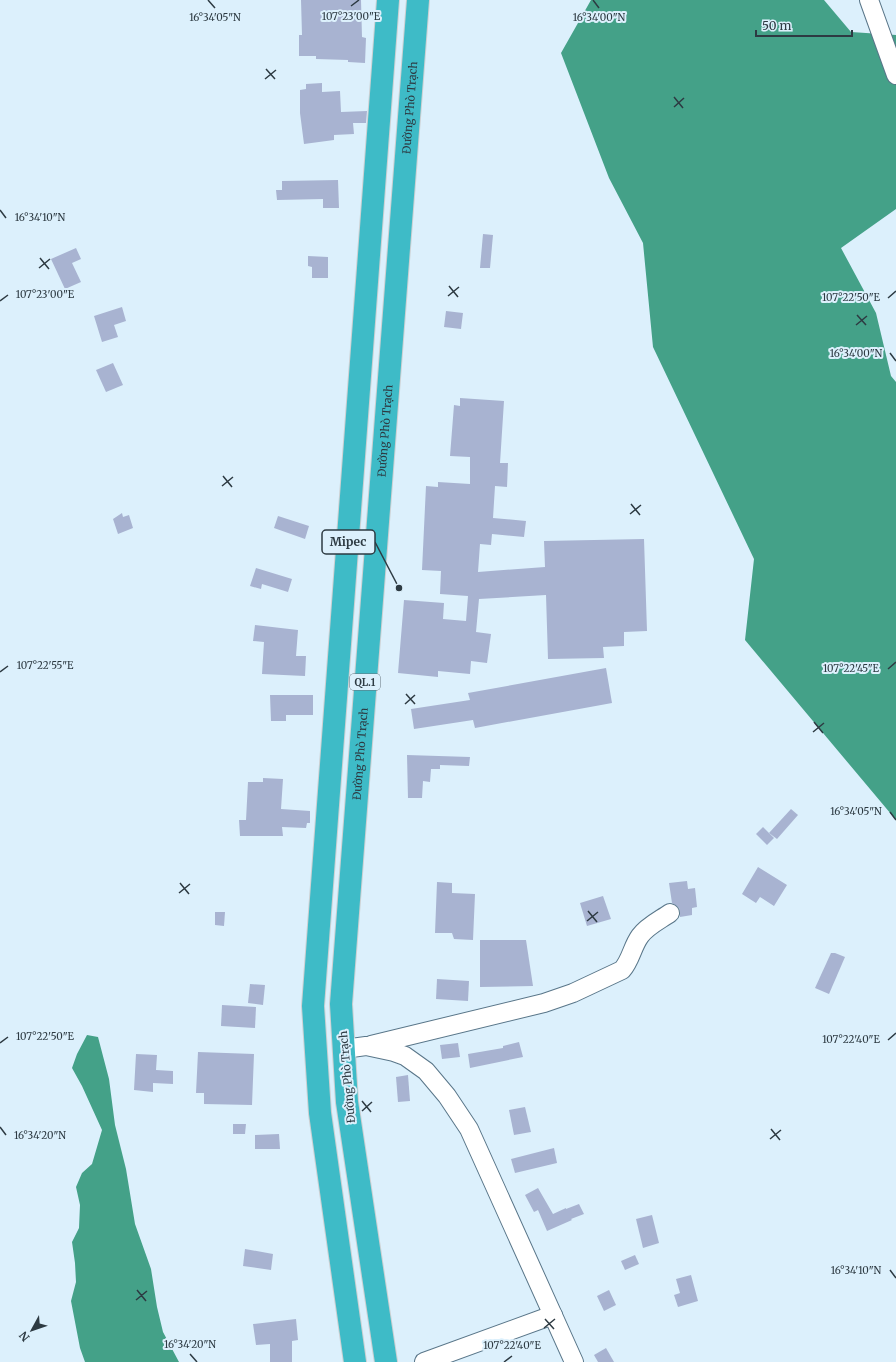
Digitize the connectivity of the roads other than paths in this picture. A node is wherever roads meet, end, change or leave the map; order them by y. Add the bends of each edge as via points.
1 (388, 0) edge
2 (418, 0) edge
3 (869, 0) edge
4 (896, 75) edge
5 (670, 913) dead end
6 (366, 1046) junction
7 (344, 1049) junction
8 (553, 1314) junction
9 (355, 1362) edge
10 (386, 1362) edge
11 (424, 1362) edge
12 (574, 1362) edge

1 - 9 highway, QL.1 via 313,1006 320,1113
2 - 7 highway, Đường Phò Trạch / QL.1 via 341,1004
3 - 4 street
5 - 6 street via 644,931 622,970 573,993 544,1003
6 - 7 street
6 - 8 street via 405,1056 426,1071 448,1096 469,1129
7 - 10 highway, Đường Phò Trạch / QL.1 via 347,1102
8 - 11 street
8 - 12 street

